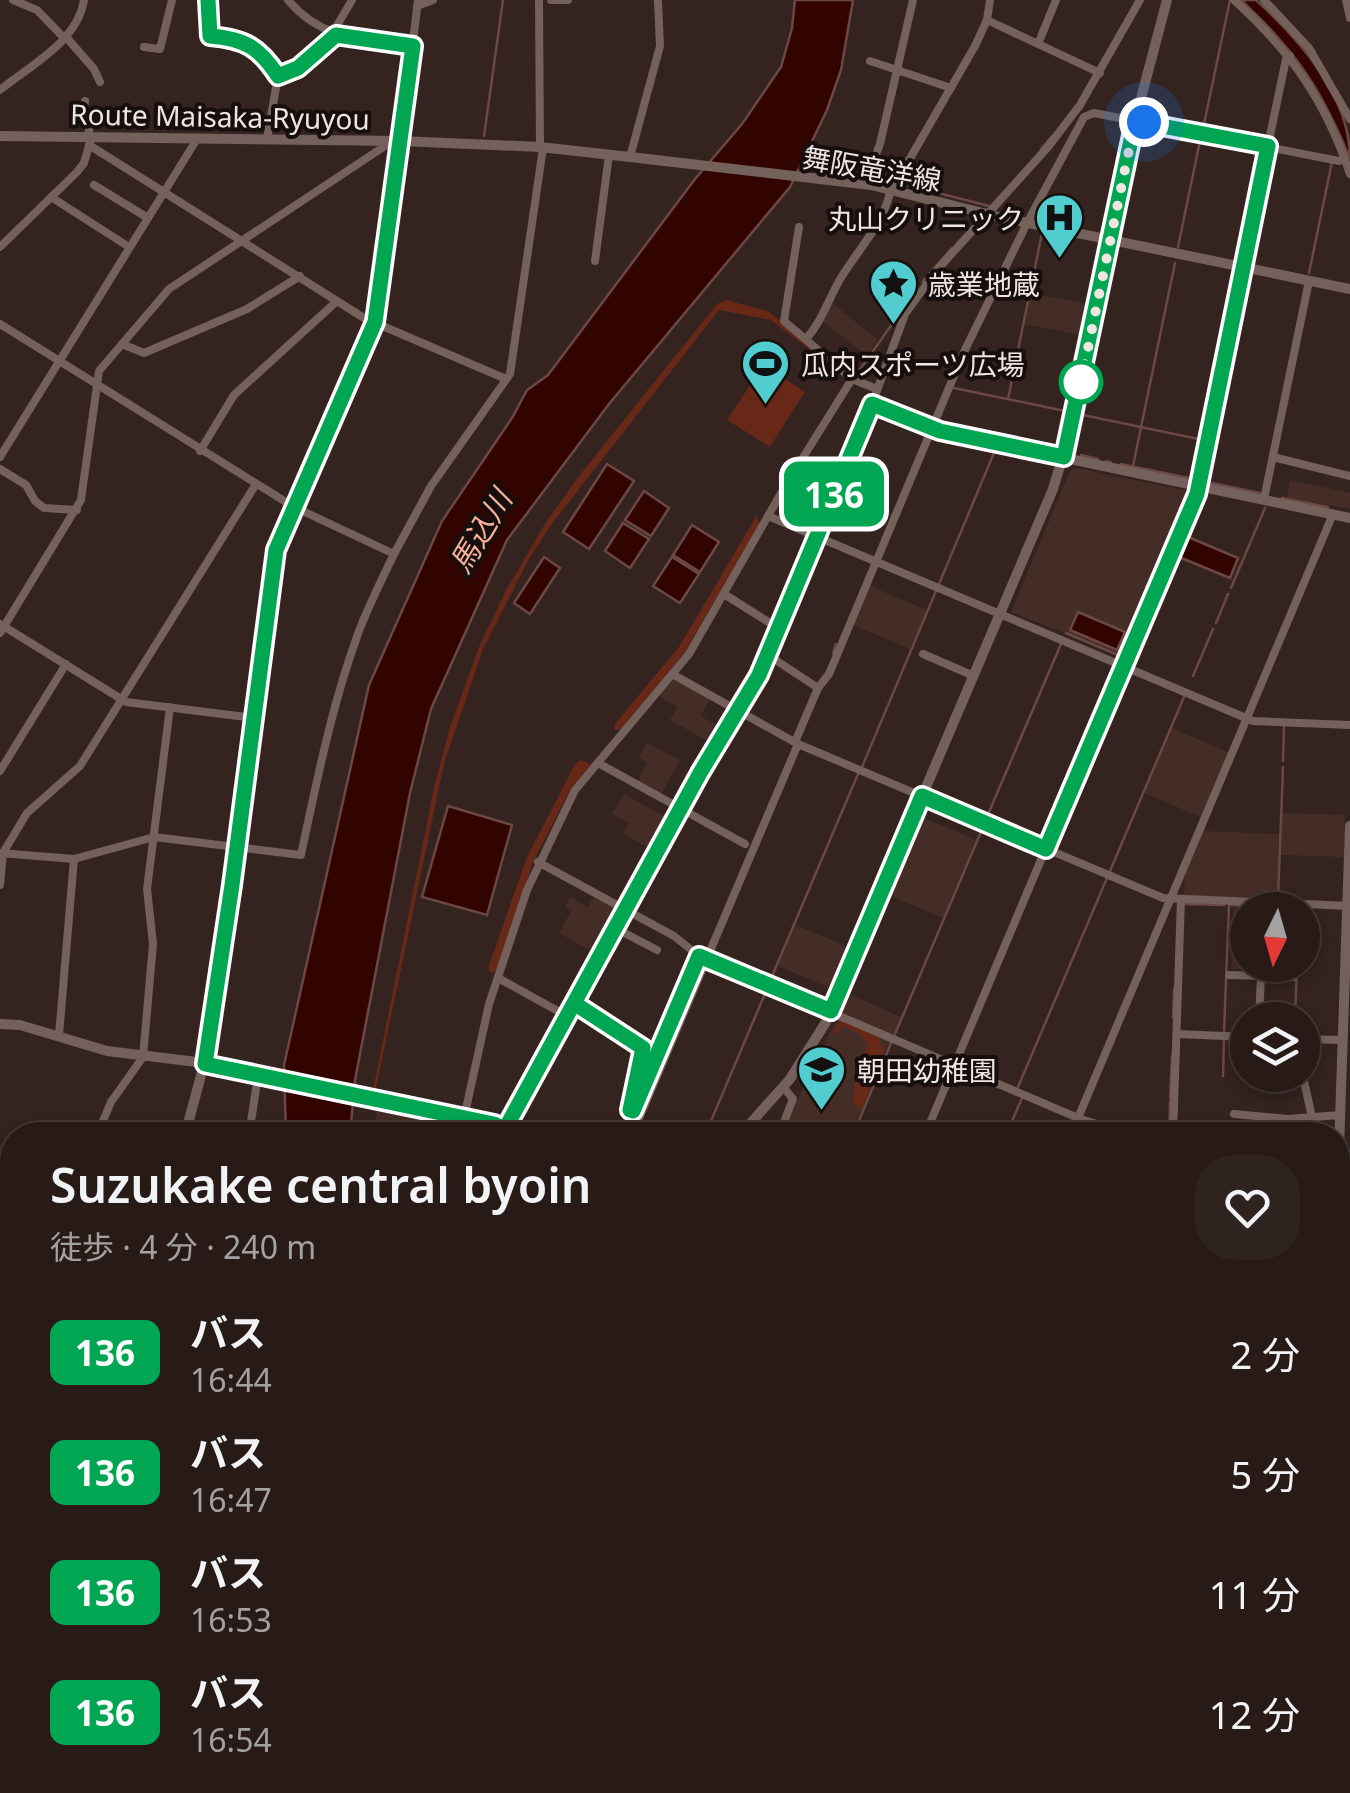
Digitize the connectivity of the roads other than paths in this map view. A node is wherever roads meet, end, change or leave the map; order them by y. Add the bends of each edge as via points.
1 (13, 0) edge
2 (84, 0) edge
3 (172, 0) edge
4 (208, 0) edge
5 (288, 0) edge
6 (352, 0) edge
7 (434, 0) edge
8 (539, 0) edge
9 (551, 0) edge
10 (568, 0) edge
11 (658, 0) edge
12 (913, 0) edge
13 (990, 0) edge
14 (1056, 0) edge
15 (1140, 0) edge
16 (1166, 0) edge
17 (1234, 0) edge
18 (1264, 0) edge
19 (1346, 0) edge
20 (418, 3) edge
21 (1350, 18) edge
22 (986, 20) junction
23 (334, 34) junction
24 (65, 38) junction
25 (1038, 44) junction
26 (413, 46) junction
27 (144, 47) dead end
28 (1290, 56) junction
29 (870, 61) dead end
30 (896, 68) junction
31 (1100, 73) junction
32 (278, 76) junction
33 (100, 82) dead end
34 (951, 88) junction
35 (0, 90) edge
36 (85, 102) dead end
37 (1350, 119) edge
38 (1135, 121) junction
39 (0, 136) edge
40 (197, 139) junction
41 (267, 139) junction
42 (89, 140) junction
43 (397, 141) junction
44 (1268, 146) junction
45 (542, 148) junction
46 (609, 155) junction
47 (630, 157) junction
48 (1345, 159) junction
49 (678, 163) joint
50 (870, 170) dead end
51 (1350, 174) edge
52 (94, 184) dead end
53 (893, 190) junction
54 (164, 192) junction
55 (51, 198) junction
56 (988, 214) junction
57 (148, 218) junction
58 (1027, 222) junction
59 (800, 228) dead end
60 (1110, 240) junction
61 (243, 241) junction
62 (0, 247) edge
63 (130, 248) junction
64 (595, 261) dead end
65 (1242, 267) junction
66 (300, 276) junction
67 (1309, 281) junction
68 (1350, 289) edge
69 (338, 301) junction
70 (375, 322) junction
71 (0, 324) edge
72 (806, 339) junction
73 (122, 344) junction
74 (60, 360) junction
75 (506, 379) junction
76 (852, 379) junction
77 (98, 386) junction
78 (877, 389) junction
79 (872, 404) junction
80 (932, 429) junction
81 (200, 451) junction
82 (0, 457) edge
83 (1064, 457) junction
84 (1273, 457) junction
85 (846, 464) junction
86 (0, 469) edge
87 (1350, 476) edge
88 (884, 480) dead end
89 (256, 484) junction
90 (1198, 485) junction
91 (1264, 499) junction
92 (294, 507) junction
93 (77, 510) junction
94 (1333, 514) junction
95 (768, 516) junction
96 (1350, 518) edge
97 (816, 537) junction
98 (394, 554) junction
99 (876, 562) junction
100 (724, 594) junction
101 (1000, 614) junction
102 (1, 628) edge
103 (778, 628) junction
104 (922, 654) dead end
105 (768, 655) junction
106 (66, 664) junction
107 (1124, 666) junction
108 (672, 674) junction
109 (974, 676) junction
110 (818, 688) junction
111 (121, 698) junction
112 (170, 707) junction
113 (738, 711) junction
114 (254, 718) junction
115 (1248, 719) junction
116 (1350, 725) edge
117 (796, 743) junction
118 (598, 763) junction
119 (0, 771) edge
120 (922, 796) junction
121 (680, 809) junction
122 (1350, 826) edge
123 (154, 837) junction
124 (746, 844) dead end
125 (238, 847) junction
126 (1046, 849) junction
127 (2, 853) edge
128 (74, 859) junction
129 (538, 862) junction
130 (0, 885) edge
131 (1176, 899) junction
132 (1348, 906) edge
133 (625, 909) junction
134 (616, 928) junction
135 (657, 950) dead end
136 (703, 958) junction
137 (498, 978) junction
138 (574, 1004) junction
139 (831, 1011) junction
140 (567, 1016) junction
141 (0, 1024) edge
142 (1176, 1034) junction
143 (59, 1035) junction
144 (1230, 1036) edge
145 (1320, 1039) edge
146 (1342, 1040) junction
147 (144, 1057) junction
148 (205, 1064) junction
149 (955, 1065) junction
150 (1346, 1073) edge
151 (264, 1076) junction
152 (784, 1088) junction
153 (1306, 1092) edge
154 (633, 1111) junction
155 (1234, 1114) dead end
156 (1340, 1115) junction
157 (1312, 1117) junction
158 (464, 1118) junction
159 (1078, 1118) junction
160 (102, 1122) edge
161 (189, 1122) edge
162 (252, 1122) edge
163 (487, 1122) edge
164 (510, 1122) edge
165 (631, 1122) edge
166 (633, 1122) edge
167 (752, 1122) edge
168 (784, 1122) edge
169 (931, 1122) edge
170 (1076, 1122) edge
171 (1090, 1122) edge
172 (1173, 1122) edge
173 (1340, 1122) edge

1 - 24 street via 37,10
2 - 24 street via 81,18
3 - 27 street via 160,49
4 - 32 street via 210,36 239,38 266,57
5 - 23 street
6 - 23 street
7 - 20 street
8 - 45 street
9 - 10 street
11 - 47 street via 660,46
12 - 30 street
13 - 22 street
14 - 25 street
15 - 31 street
16 - 38 street
17 - 28 street
18 - 37 street via 1310,48
19 - 21 street
20 - 26 street
22 - 25 street
22 - 34 street
23 - 26 street
23 - 32 street via 298,68
24 - 33 street
24 - 35 street
25 - 31 street
26 - 43 street
28 - 44 street
28 - 48 street
29 - 30 street
30 - 34 street
30 - 50 street
31 - 56 street via 1048,147
32 - 41 street
34 - 53 street
36 - 42 street
38 - 44 street
38 - 58 street via 1087,114
38 - 60 street
39 - 42 street, Route Maisaka-Ryuyou
40 - 41 street, Route Maisaka-Ryuyou
40 - 42 street, Route Maisaka-Ryuyou
40 - 54 street
41 - 43 street, Route Maisaka-Ryuyou
42 - 54 street
42 - 55 street via 84,163
43 - 45 street, Route Maisaka-Ryuyou
43 - 61 street
43 - 70 street
44 - 48 street
44 - 65 street
45 - 46 street, Route Maisaka-Ryuyou
45 - 75 street
46 - 47 street, Route Maisaka-Ryuyou
46 - 64 street
47 - 49 street, Route Maisaka-Ryuyou
48 - 51 street
49 - 53 street, 舞阪竜洋線
52 - 57 street
53 - 56 street, 舞阪竜洋線
53 - 72 street
54 - 57 street
54 - 61 street
55 - 62 street
55 - 63 street
56 - 58 street, 舞阪竜洋線
56 - 78 street via 905,314
57 - 63 street
58 - 60 street, 舞阪竜洋線
58 - 80 street
59 - 72 street via 784,321
60 - 65 street, 舞阪竜洋線
60 - 83 street
61 - 66 street
61 - 73 street via 169,289
63 - 74 street
65 - 67 street, 舞阪竜洋線
65 - 90 street
66 - 69 street
66 - 73 street via 247,309 144,353
67 - 68 street, 舞阪竜洋線
67 - 84 street
69 - 70 street
69 - 81 street via 234,395
70 - 75 street
70 - 92 street
71 - 74 street
72 - 76 street
73 - 77 street via 100,371
74 - 77 street
74 - 82 street
75 - 98 street via 431,486
76 - 78 street
76 - 95 street
77 - 81 street
77 - 93 street
78 - 79 street
79 - 80 street
79 - 85 street
80 - 83 street
80 - 99 street
81 - 89 street
83 - 90 street
83 - 101 street
84 - 87 street
84 - 91 street
85 - 88 street
85 - 97 street
86 - 93 street via 26,485 44,508
89 - 92 street
89 - 111 street
90 - 91 street
90 - 107 street
91 - 94 street
92 - 98 street
92 - 114 street via 276,550
93 - 102 street
94 - 96 street
94 - 115 street
95 - 97 street
95 - 100 street
97 - 99 street
97 - 103 street
98 - 125 street via 342,680 301,855
99 - 101 street
99 - 110 street
100 - 103 street
100 - 108 street
101 - 107 street
101 - 109 street
102 - 106 street
103 - 105 street
104 - 109 street
105 - 110 street
105 - 113 street
106 - 111 street
106 - 119 street
107 - 115 street
107 - 126 street
108 - 113 street
108 - 118 street
109 - 120 street
110 - 117 street
111 - 112 street
111 - 127 street via 80,766 27,812
112 - 114 street
112 - 123 street
113 - 117 street
113 - 121 street
114 - 125 street
115 - 116 street
115 - 131 street
117 - 120 street
117 - 136 street
118 - 121 street
118 - 129 street via 575,790
120 - 126 street
120 - 139 street
121 - 124 street
121 - 133 street
122 - 132 street
123 - 125 street
123 - 128 street
123 - 147 street
125 - 148 street
126 - 131 street
126 - 149 street
127 - 128 street
127 - 130 street
128 - 143 street
129 - 133 street
129 - 137 street
131 - 132 street
131 - 142 street
131 - 159 street
132 - 146 street
133 - 134 street
133 - 136 street
134 - 135 street
134 - 138 street
136 - 139 street
136 - 154 street
136 - 166 street
137 - 140 street
137 - 158 street
138 - 140 street
138 - 154 street via 643,1048
139 - 149 street
139 - 152 street
140 - 164 street
141 - 143 street
142 - 144 street
142 - 172 street
143 - 147 street
145 - 146 street
146 - 150 street
147 - 148 street
147 - 160 street
148 - 151 street
148 - 161 street
149 - 159 street
149 - 169 street
150 - 156 street
151 - 158 street
151 - 162 street
152 - 167 street
152 - 168 street via 793,1099
153 - 157 street
154 - 165 street
155 - 157 street
156 - 157 street
156 - 173 street
158 - 163 street
159 - 170 street
159 - 171 street

